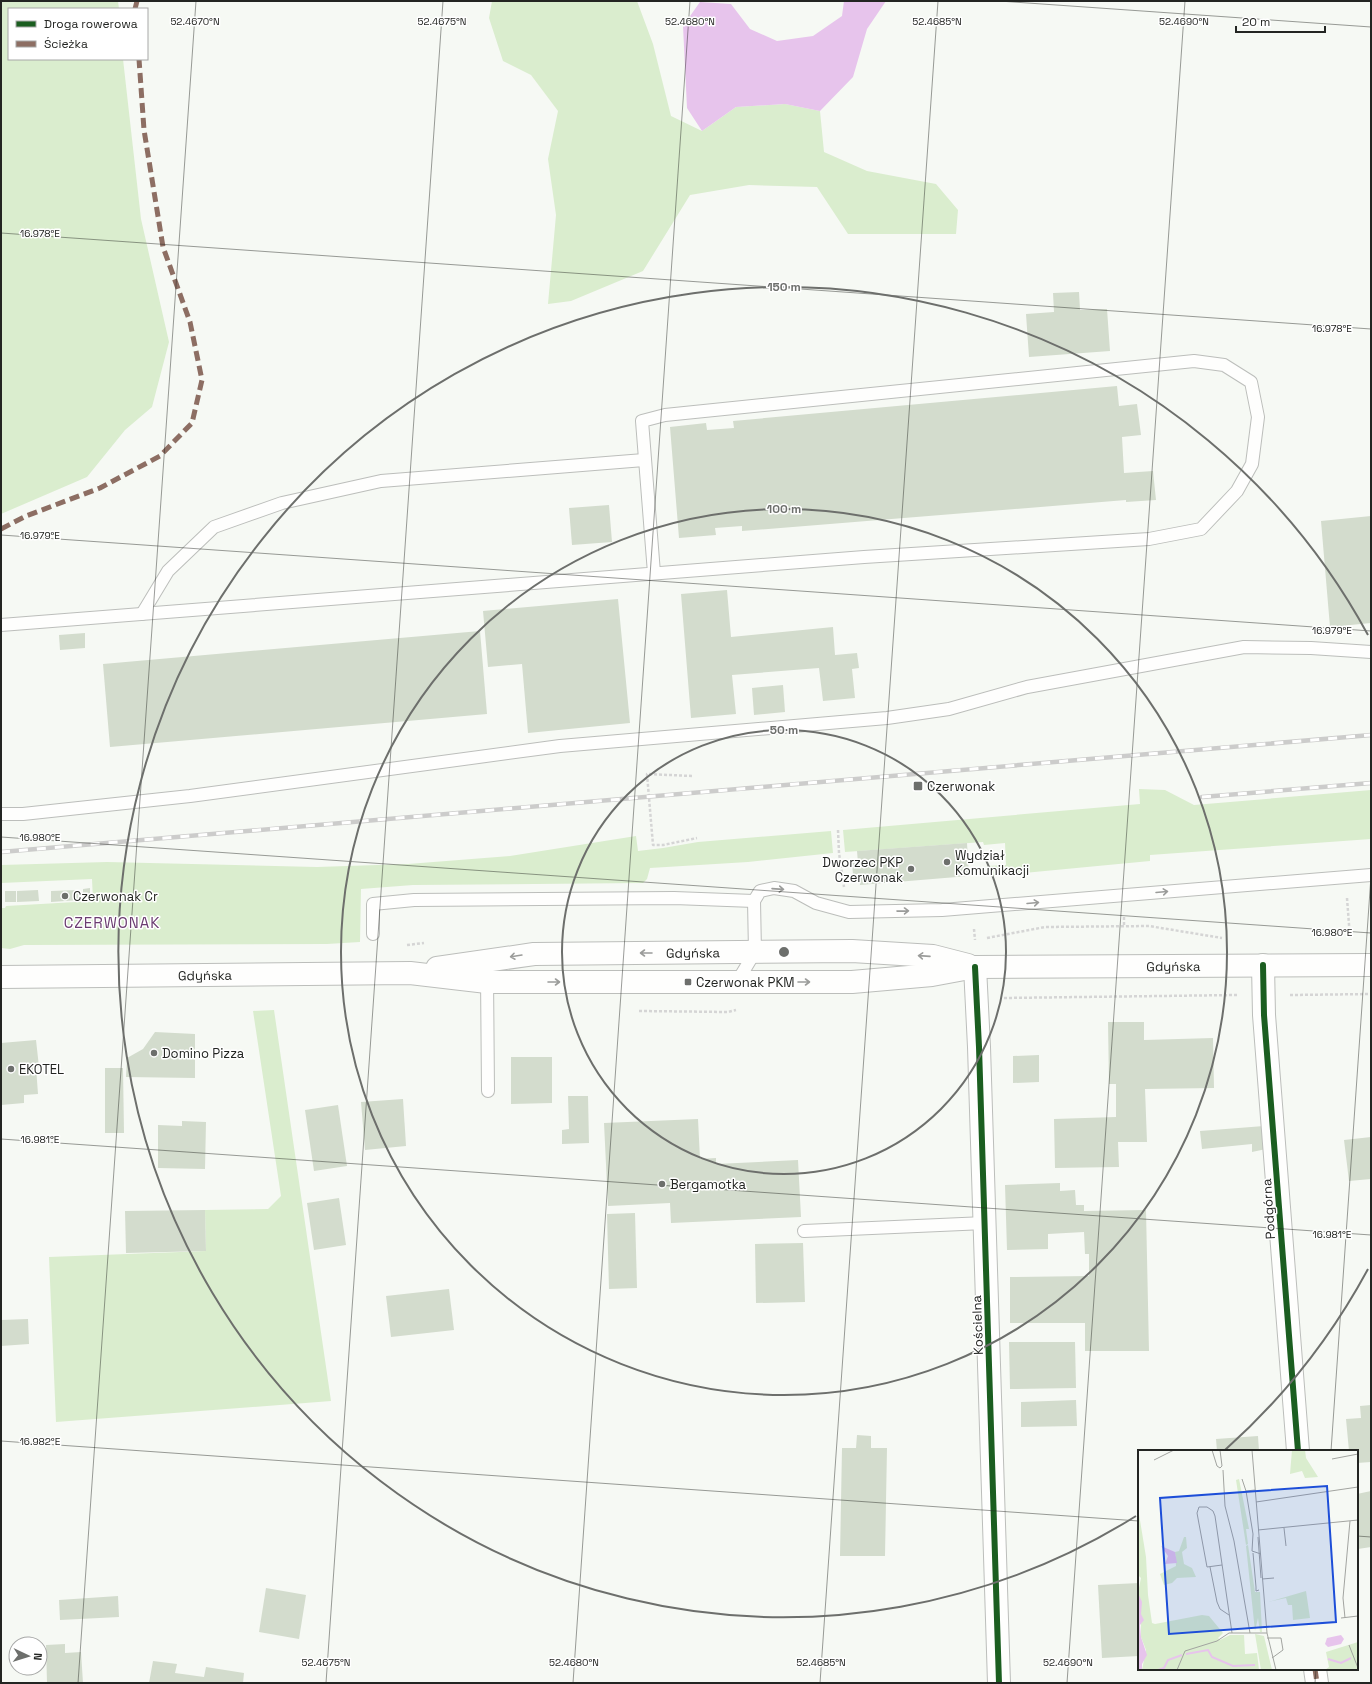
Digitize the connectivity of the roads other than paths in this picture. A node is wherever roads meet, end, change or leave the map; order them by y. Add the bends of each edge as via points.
1 (644, 460) junction
2 (654, 573) junction
3 (142, 614) junction
4 (1, 625) edge
5 (1371, 652) edge
6 (1, 814) edge
7 (1371, 876) edge
8 (754, 901) junction
9 (373, 934) dead end
10 (755, 952) junction
11 (485, 961) junction
12 (1263, 965) junction
13 (1371, 965) edge
14 (975, 967) junction
15 (410, 973) junction
16 (1, 977) edge
17 (487, 982) junction
18 (737, 982) junction
19 (488, 1091) dead end
20 (985, 1223) junction
21 (804, 1231) dead end
22 (1298, 1450) edge
23 (1315, 1670) edge
24 (999, 1683) edge
25 (1316, 1683) edge

1 - 2 lane
1 - 2 lane via 642,421 666,415 1194,361 1224,365 1251,382 1258,417 1252,464 1237,491 1201,529 1149,539
1 - 3 lane via 381,481 282,503 214,527 168,571
2 - 3 lane
3 - 4 lane
5 - 6 lane via 1244,647 1027,687 948,709 887,718 560,746 190,796 23,814
8 -> 7 lane via 760,891 774,888 794,891 816,903 849,912 942,910
8 - 9 lane via 674,898 414,900 373,904
8 - 10 lane
10 -> 11 main road, Gdyńska via 534,954
14 -> 10 main road, Gdyńska via 933,956 852,951
10 - 18 lane
11 - 15 main road, Gdyńska
11 - 17 lane
12 - 13 main road, Gdyńska
12 - 14 main road, Gdyńska
12 - 22 main road, Podgórna
18 -> 14 main road, Gdyńska via 852,982 932,975
14 - 20 main road, Kościelna
15 - 16 main road, Gdyńska
15 - 17 main road, Gdyńska
17 -> 18 main road, Gdyńska
17 - 19 lane
20 - 21 lane
20 - 24 main road, Kościelna
23 - 25 main road

